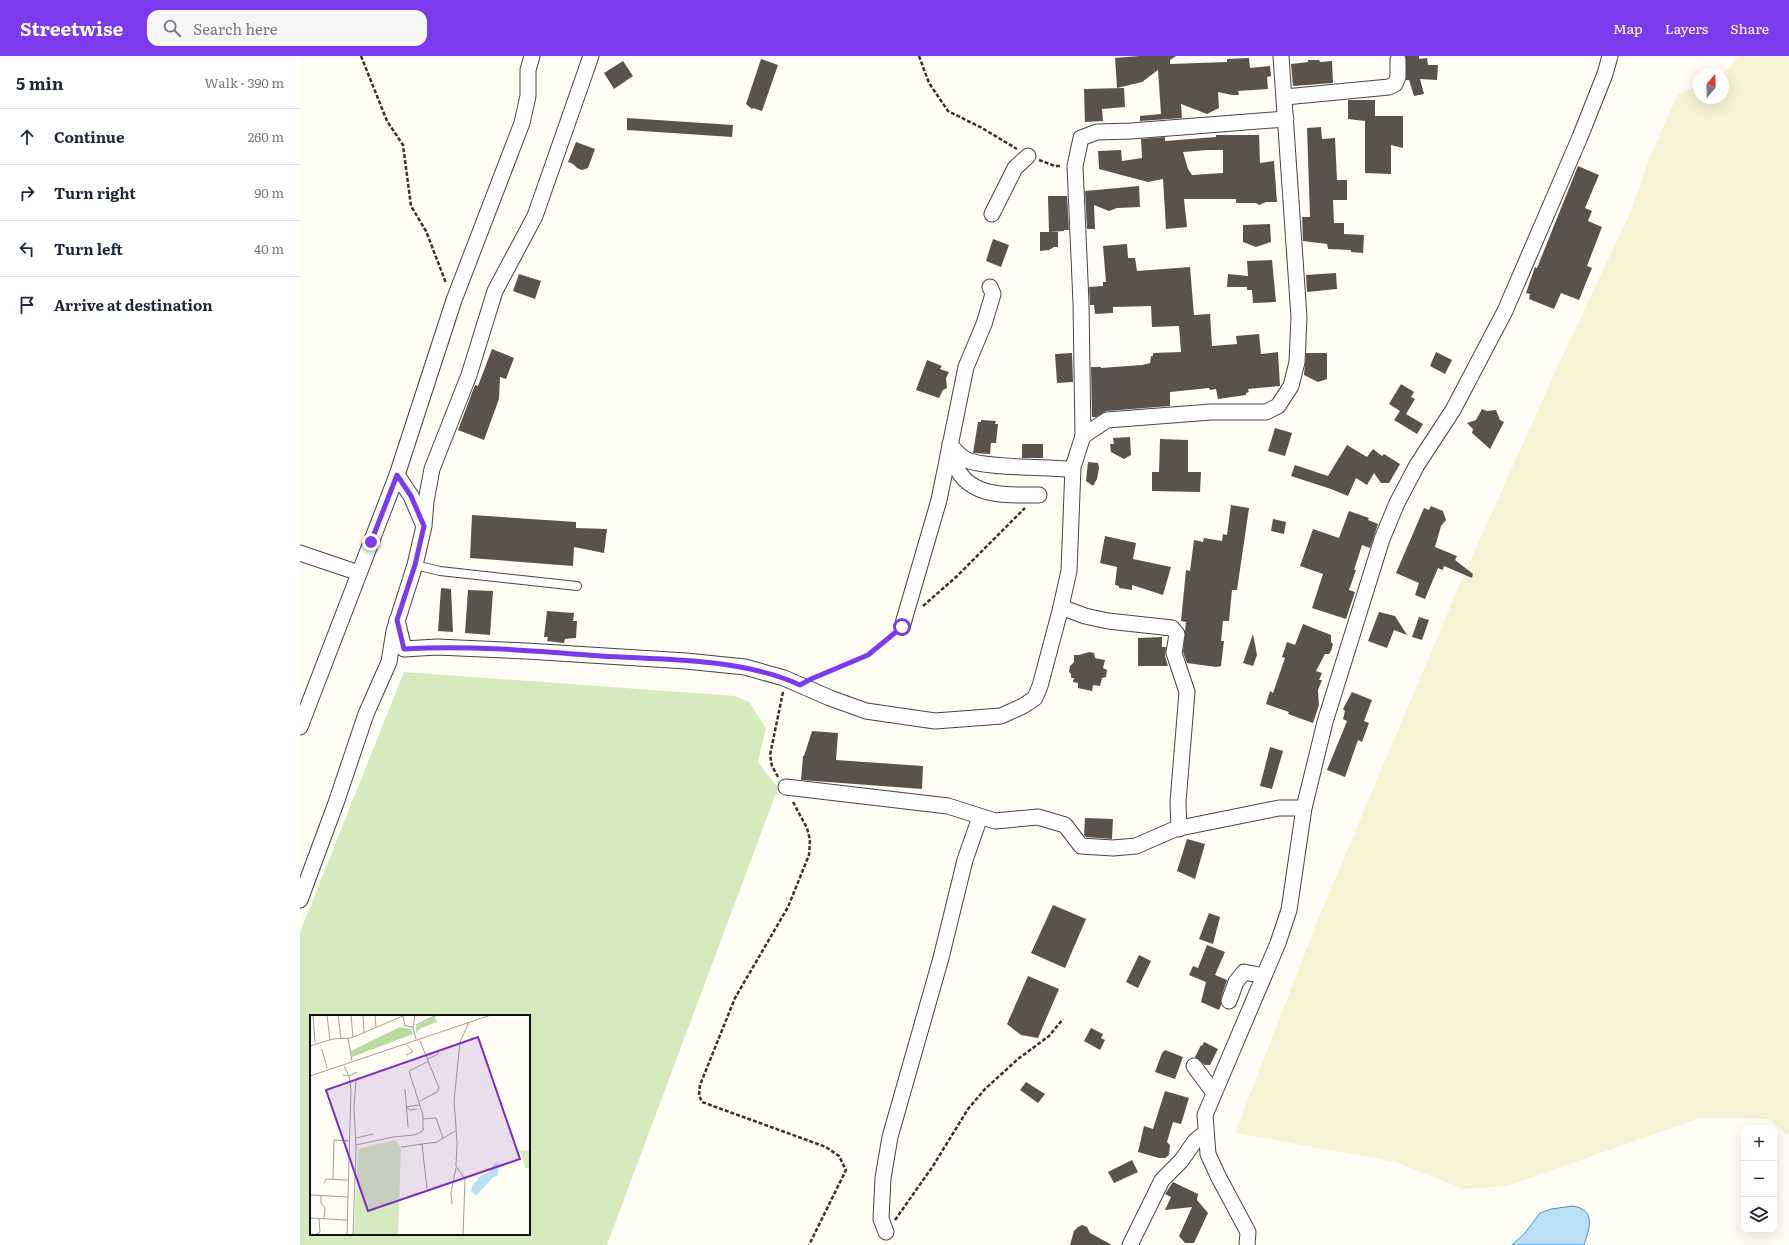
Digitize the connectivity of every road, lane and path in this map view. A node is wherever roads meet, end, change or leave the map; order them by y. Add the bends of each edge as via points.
1 (361, 56) edge
2 (532, 56) edge
3 (591, 56) edge
4 (919, 56) edge
5 (1281, 56) edge
6 (1610, 56) edge
7 (1398, 60) dead end
8 (1285, 97) junction
9 (1286, 119) junction
10 (1028, 156) junction
11 (1075, 166) junction
12 (992, 214) dead end
13 (990, 287) dead end
14 (454, 300) junction
15 (1083, 436) junction
16 (950, 444) junction
17 (1066, 469) dead end
18 (397, 475) junction
19 (1040, 495) joint
20 (424, 526) junction
21 (300, 553) edge
22 (415, 565) junction
23 (359, 573) junction
24 (577, 586) dead end
25 (1061, 606) junction
26 (922, 607) dead end
27 (397, 620) junction
28 (902, 627) joint
29 (784, 678) junction
30 (800, 685) junction
31 (300, 727) edge
32 (786, 787) junction
33 (1304, 808) junction
34 (980, 817) junction
35 (1179, 829) junction
36 (300, 900) edge
37 (1264, 976) junction
38 (1229, 1001) dead end
39 (1063, 1019) dead end
40 (1194, 1066) dead end
41 (1214, 1093) junction
42 (1206, 1132) junction
43 (886, 1232) joint
44 (809, 1245) edge
45 (1130, 1245) edge
46 (1247, 1245) edge

1 - 14 path via 387,121 403,145 411,206 426,231
2 - 14 street via 522,123
3 - 20 street via 535,216 495,291 469,375 432,469
4 - 10 path via 929,83 948,111
5 - 8 street
6 - 33 street via 1580,137 1505,311 1453,410 1411,477 1382,539 1325,722
7 - 8 street via 1398,77 1395,84 1389,87
8 - 9 street
9 - 11 street via 1096,132 1081,138
9 - 15 street via 1299,317 1297,362 1291,386 1278,406 1266,412 1211,412 1107,420
10 - 11 path via 1055,166
10 - 12 street via 1015,168
11 - 15 street
13 - 16 street via 993,294 966,367
14 - 18 street
15 - 25 street via 1073,467 1069,571
16 - 17 street via 966,460 984,464
16 - 19 street via 959,473 976,488 996,494
16 - 28 street via 939,500
18 - 20 street via 411,496
18 - 23 street
19 - 26 path
20 - 22 street
21 - 23 street
22 - 24 lane via 440,571
22 - 27 street
23 - 31 street
25 - 30 street via 1040,686 1034,698 1001,716 935,721 866,712
25 - 35 street via 1085,616 1172,628 1177,634 1174,653 1187,692 1178,802
27 - 29 street via 404,649 469,648 686,661 745,667
27 - 36 street via 389,662 366,714
28 - 30 path via 868,655
29 - 30 street
29 - 32 path via 770,755 772,766
32 - 34 street via 948,806
32 - 44 path via 807,828 810,840 809,855 788,907 735,998 698,1095 702,1102 826,1147 838,1156 846,1170
33 - 35 street via 1279,808
33 - 37 street via 1289,910
34 - 35 street via 995,821 1038,817 1065,825 1081,846 1113,848 1136,846
34 - 43 street via 965,860 941,958 890,1137 882,1178 881,1218
37 - 38 street via 1244,972 1236,982
37 - 41 street
39 - 43 path via 1049,1036 1012,1064 985,1089 968,1109 934,1166
40 - 41 street
41 - 42 street via 1204,1115
42 - 45 street via 1195,1141 1181,1161 1162,1180
42 - 46 street via 1208,1154 1248,1232

